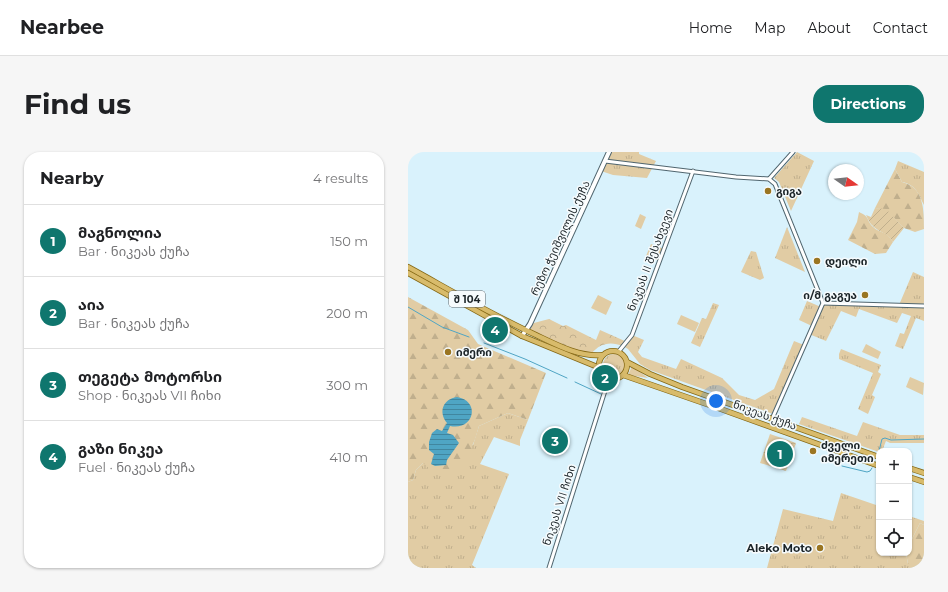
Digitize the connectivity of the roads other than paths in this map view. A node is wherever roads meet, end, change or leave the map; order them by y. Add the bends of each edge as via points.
1 (609, 152) edge
2 (793, 152) edge
3 (605, 162) junction
4 (693, 171) junction
5 (769, 179) junction
6 (408, 267) edge
7 (408, 273) edge
8 (823, 302) junction
9 (924, 306) edge
10 (526, 330) junction
11 (522, 336) junction
12 (619, 351) junction
13 (602, 355) junction
14 (627, 362) junction
15 (600, 368) junction
16 (623, 375) junction
17 (609, 378) junction
18 (772, 419) junction
19 (876, 456) edge
20 (876, 465) edge
21 (912, 469) edge
22 (924, 473) edge
23 (912, 478) edge
24 (924, 482) edge
25 (549, 568) edge

1 - 3 main road, რეზო ჭეიშვილის ქუჩა
2 - 5 street
3 - 4 street
3 - 10 main road, რეზო ჭეიშვილის ქუჩა
4 - 5 street
4 - 12 street, ნიკეას II შესახვევი via 632,335
5 - 8 street via 775,184
6 - 10 main road, შ 104
7 - 11 main road, შ 104
8 - 9 street
8 - 18 street
10 - 11 main road, რეზო ჭეიშვილის ქუჩა
10 - 13 main road via 582,354
11 - 15 main road
12 - 13 main road via 610,351
12 - 14 main road, ნიკეას ქუჩა via 626,357
13 - 15 main road
14 - 16 main road via 628,367
14 - 18 main road, ნიკეას ქუჩა via 682,387
15 - 17 main road
16 - 17 main road via 619,378
16 - 20 main road, ნიკეას ქუჩა
17 - 25 street, ნიკეას VII ჩიხი
18 - 19 main road, ნიკეას ქუჩა
21 - 22 main road
23 - 24 main road

